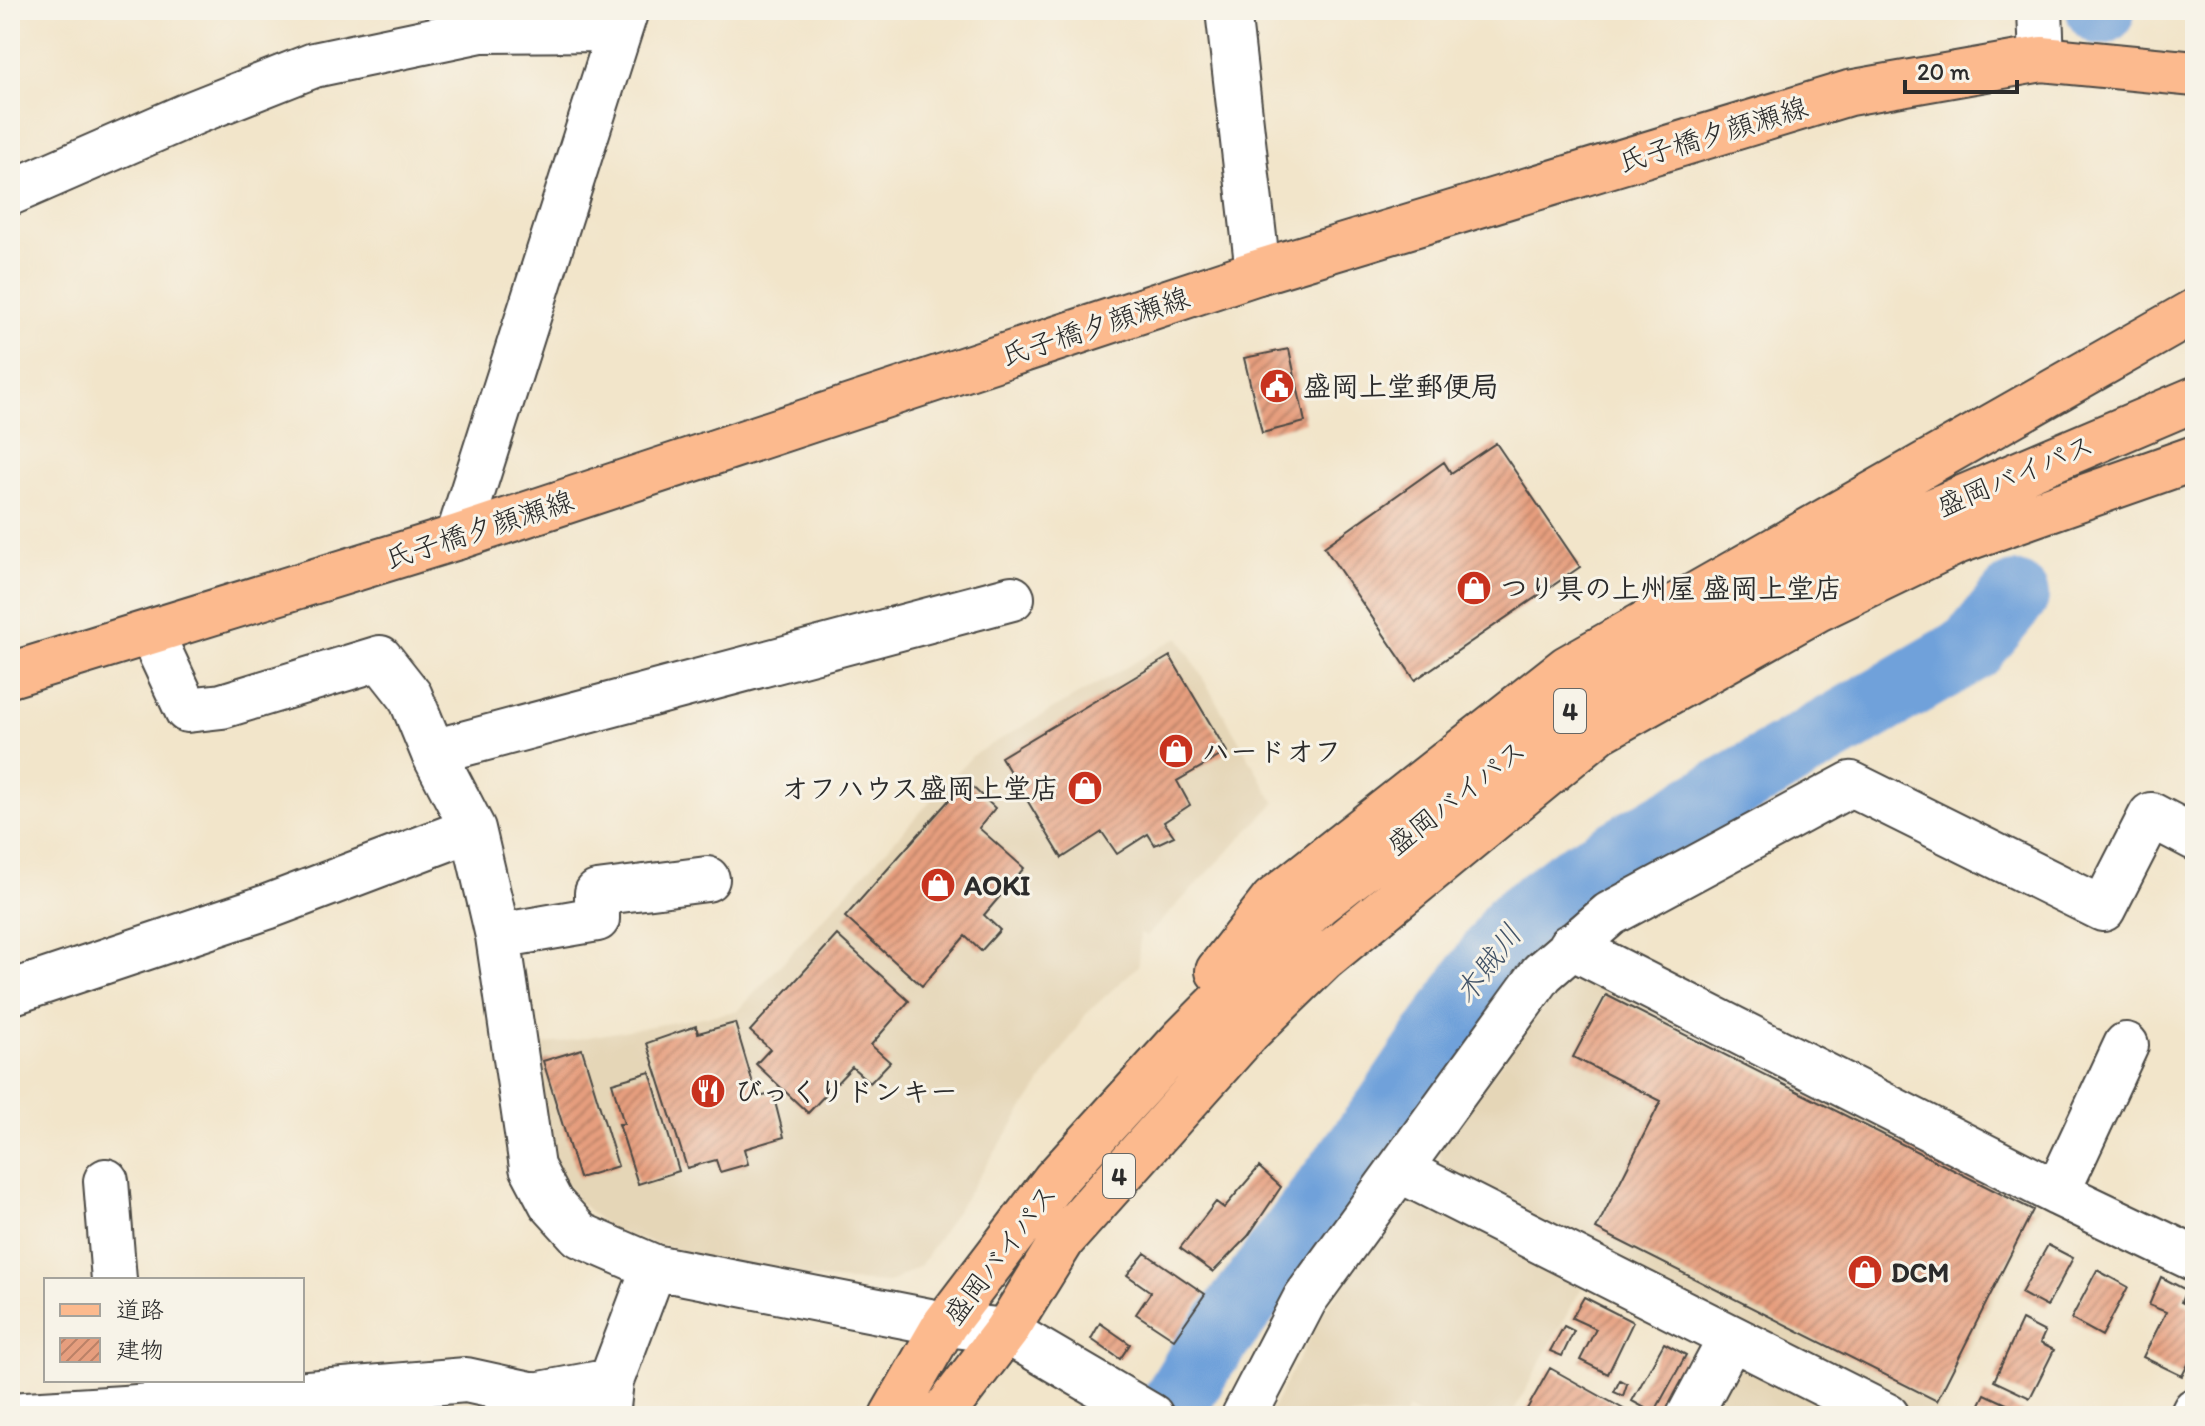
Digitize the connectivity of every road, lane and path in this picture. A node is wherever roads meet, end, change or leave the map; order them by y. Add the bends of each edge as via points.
1 (1228, 10) edge
2 (2040, 10) edge
3 (623, 20) edge
4 (2042, 59) junction
5 (2195, 74) edge
6 (10, 193) edge
7 (1258, 272) junction
8 (2189, 313) edge
9 (2195, 399) edge
10 (2195, 458) edge
11 (458, 537) junction
12 (1012, 598) dead end
13 (151, 633) junction
14 (10, 675) edge
15 (433, 752) junction
16 (473, 829) junction
17 (2195, 838) edge
18 (707, 879) dead end
19 (498, 936) junction
20 (1570, 946) junction
21 (10, 993) edge
22 (2126, 1045) dead end
23 (1400, 1170) junction
24 (1054, 1181) junction
25 (2057, 1193) junction
26 (2195, 1259) edge
27 (654, 1267) junction
28 (114, 1278) edge
29 (131, 1278) edge
30 (945, 1324) junction
31 (1006, 1331) junction
32 (1731, 1338) junction
33 (132, 1394) edge
34 (609, 1399) edge
35 (2195, 1410) edge
36 (1144, 1412) edge
37 (10, 1415) edge
38 (892, 1416) edge
39 (941, 1416) edge
40 (1244, 1416) edge
41 (1689, 1416) edge
42 (1887, 1416) edge
43 (2192, 1416) edge

1 - 7 street
2 - 4 street
3 - 6 street via 481,30 314,65
3 - 11 street
4 - 5 main road, 氏子橋夕顔瀬線
4 - 7 main road, 氏子橋夕顔瀬線 via 1849,93
7 - 11 main road, 氏子橋夕顔瀬線
8 - 24 main road via 1567,668 1273,900
9 - 24 main road, 盛岡バイパス / 4 via 1920,516 1628,668 1318,904 1183,1039
10 - 31 main road, 盛岡バイパス / 4 via 1959,541 1816,610 1600,731 1323,959 1248,1032 1063,1239
11 - 13 main road, 氏子橋夕顔瀬線
12 - 15 street
13 - 14 main road, 氏子橋夕顔瀬線
13 - 15 street via 187,710 222,706 380,658 410,696
15 - 16 street
16 - 19 street
16 - 21 street via 267,907
17 - 20 street via 2151,815 2103,909 1851,784 1610,914
18 - 19 street via 597,893 597,919
19 - 27 street via 532,1167 551,1203 580,1235
20 - 23 street via 1542,973
20 - 25 street
22 - 25 street
23 - 32 street
23 - 40 street via 1305,1299
24 - 30 main road, 盛岡バイパス / 4
25 - 26 street
27 - 30 street
27 - 34 street
28 - 29 street via 115,1188
30 - 31 street
30 - 38 main road, 盛岡バイパス / 4
31 - 36 street
31 - 39 main road, 盛岡バイパス / 4
32 - 41 street
32 - 42 street
33 - 34 street via 466,1380 535,1395
33 - 37 street
35 - 43 street

